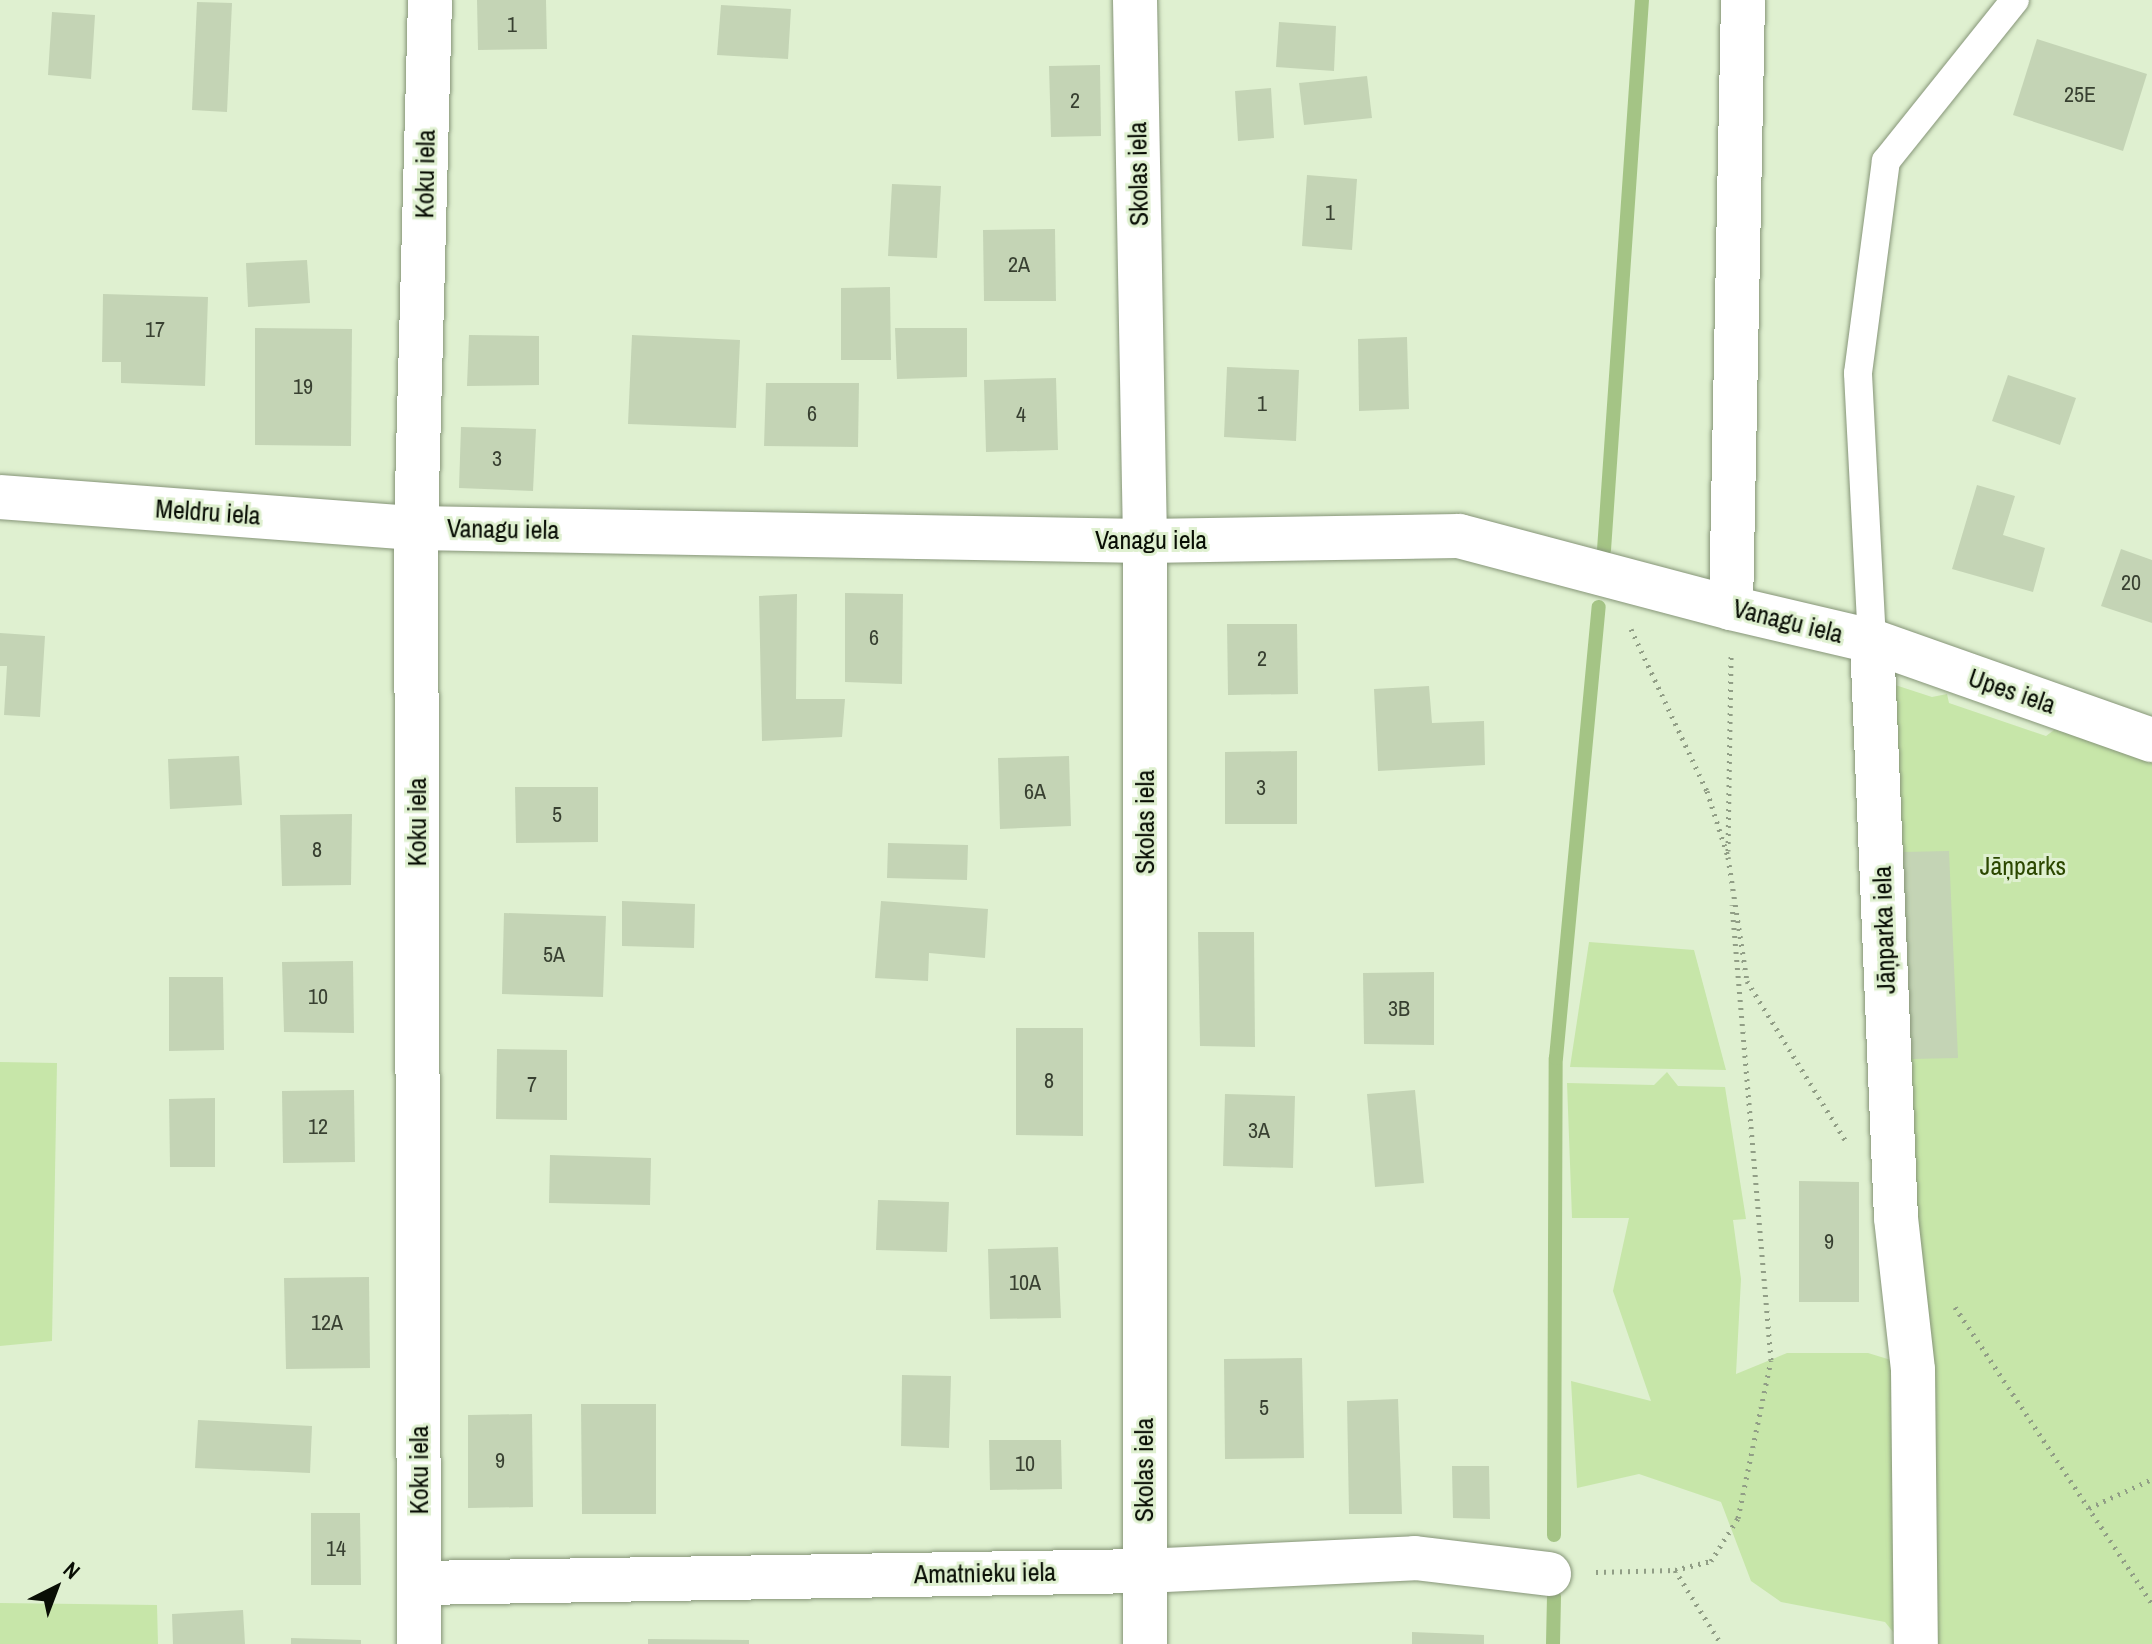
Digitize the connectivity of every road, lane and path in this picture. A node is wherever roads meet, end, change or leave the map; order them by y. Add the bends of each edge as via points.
1 (430, 0) edge
2 (1135, 0) edge
3 (1743, 0) edge
4 (2015, 0) edge
5 (0, 497) edge
6 (416, 528) junction
7 (1145, 541) junction
8 (1605, 574) junction
9 (1731, 608) junction
10 (1872, 641) junction
11 (2152, 740) edge
12 (1728, 857) junction
13 (1853, 1153) dead end
14 (1948, 1297) dead end
15 (2152, 1479) edge
16 (2089, 1508) junction
17 (1675, 1570) junction
18 (1144, 1571) junction
19 (1549, 1574) joint
20 (420, 1583) junction
21 (2152, 1603) edge
22 (419, 1644) edge
23 (1145, 1644) edge
24 (1721, 1644) edge
25 (1916, 1644) edge

1 - 6 street, Koku iela
2 - 7 street, Skolas iela
3 - 9 street
4 - 10 lane via 1886,161 1858,373
5 - 6 street, Meldru iela
6 - 7 street, Vanagu iela
6 - 20 street, Koku iela
7 - 8 street, Vanagu iela via 1459,536
7 - 18 street, Skolas iela
8 - 9 street, Vanagu iela
8 - 12 path via 1707,791
9 - 10 street, Vanagu iela
9 - 12 path
10 - 11 street, Upes iela
10 - 25 street, Jāņparka iela via 1896,1218 1913,1370
12 - 13 path via 1747,981
12 - 17 path via 1771,1360 1738,1518 1711,1561
14 - 16 path
15 - 16 path
16 - 21 path
17 - 19 path
17 - 24 path
18 - 19 street, Amatnieku iela via 1415,1558
18 - 20 street, Amatnieku iela
18 - 23 street, Skolas iela
20 - 22 street, Koku iela

